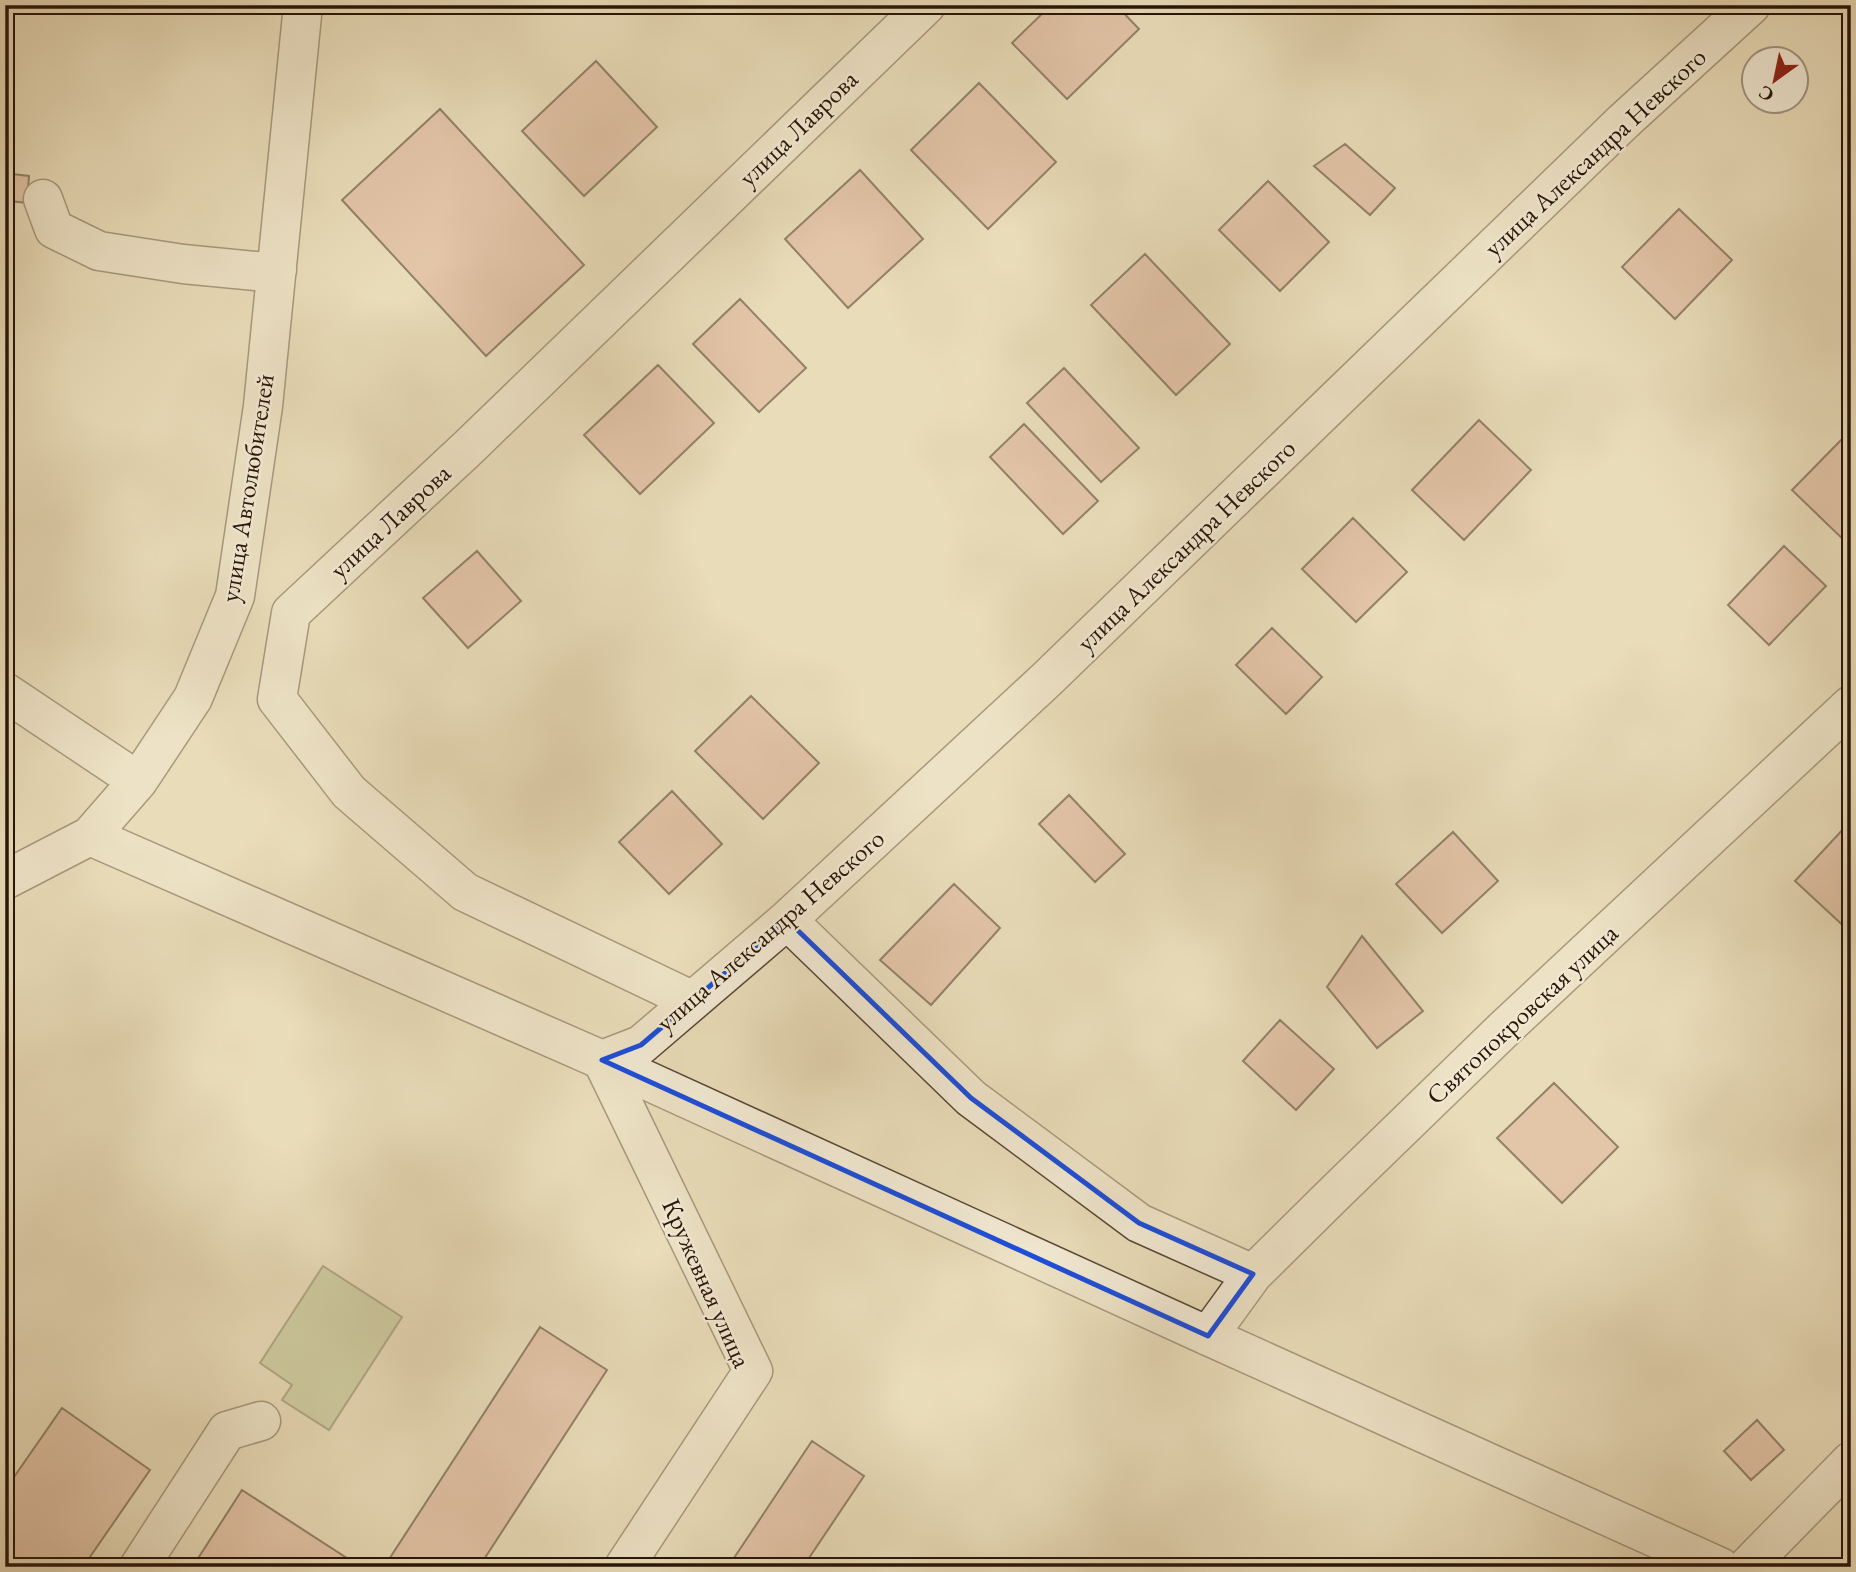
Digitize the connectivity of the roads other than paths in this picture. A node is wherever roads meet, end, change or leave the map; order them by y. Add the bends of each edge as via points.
1 (303, 5) edge
2 (926, 5) edge
3 (1751, 5) edge
4 (43, 199) dead end
5 (277, 270) junction
6 (5, 692) edge
7 (1851, 705) edge
8 (138, 781) junction
9 (90, 836) junction
10 (5, 880) edge
11 (787, 920) junction
12 (691, 1000) junction
13 (603, 1060) junction
14 (1253, 1274) junction
15 (1208, 1336) junction
16 (261, 1421) dead end
17 (1851, 1461) edge
18 (139, 1567) edge
19 (624, 1567) edge
20 (1720, 1567) edge
21 (1747, 1567) edge

1 - 5 street, улица Автолюбителей
2 - 12 street, улица Лаврова via 470,447 291,612 277,699 349,792 465,892
3 - 11 street, улица Александра Невского via 1624,121 1046,681
4 - 5 street via 54,229 99,251 183,264
5 - 8 street, улица Автолюбителей via 235,596 193,698
6 - 8 street
7 - 14 street, Святопокровская улица via 1494,1039
8 - 9 street, улица Автолюбителей
9 - 10 street, улица Автолюбителей
9 - 13 street
11 - 12 street, улица Александра Невского
11 - 14 street via 971,1098 1139,1223
12 - 13 street, улица Александра Невского via 641,1045
13 - 15 street
13 - 19 street, Кружевная улица via 753,1371
14 - 15 street, Святопокровская улица
15 - 20 street
16 - 18 street via 227,1431
17 - 21 street

